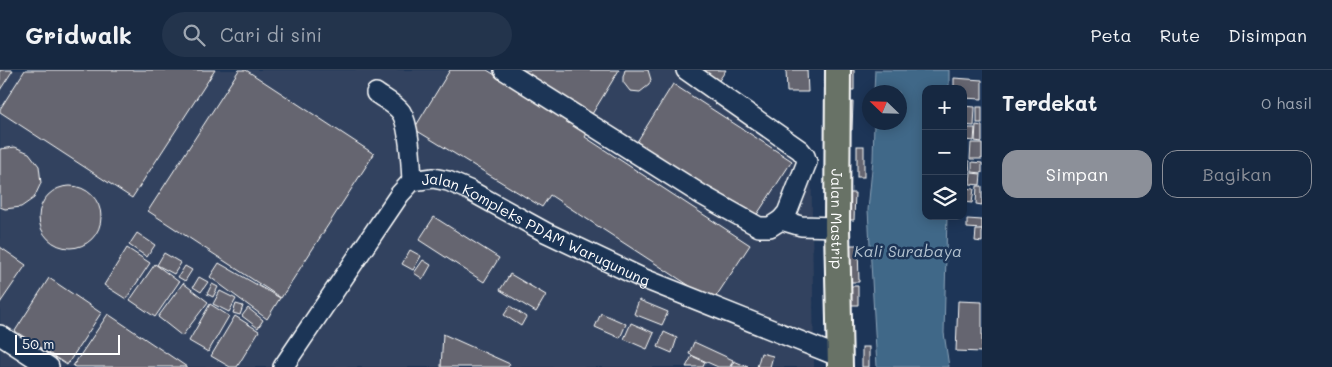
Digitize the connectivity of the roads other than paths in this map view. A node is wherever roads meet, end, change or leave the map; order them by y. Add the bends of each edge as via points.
1 (504, 70) edge
2 (686, 70) edge
3 (838, 70) edge
4 (376, 93) dead end
5 (412, 181) junction
6 (781, 220) junction
7 (837, 227) junction
8 (0, 336) edge
9 (840, 362) edge
10 (49, 367) edge
11 (283, 367) edge

1 - 6 street via 702,195 759,227 770,227
2 - 6 street via 804,156 807,162 787,213
3 - 7 main road, Jalan Mastrip
4 - 5 street via 402,114 408,137
5 - 9 street, Jalan Kompleks PDAM Warugunung via 434,178 448,181 642,278
5 - 11 street, Jalan Kompleks PDAM Warugunung
6 - 7 street via 800,226
7 - 9 main road, Jalan Mastrip
8 - 10 street

